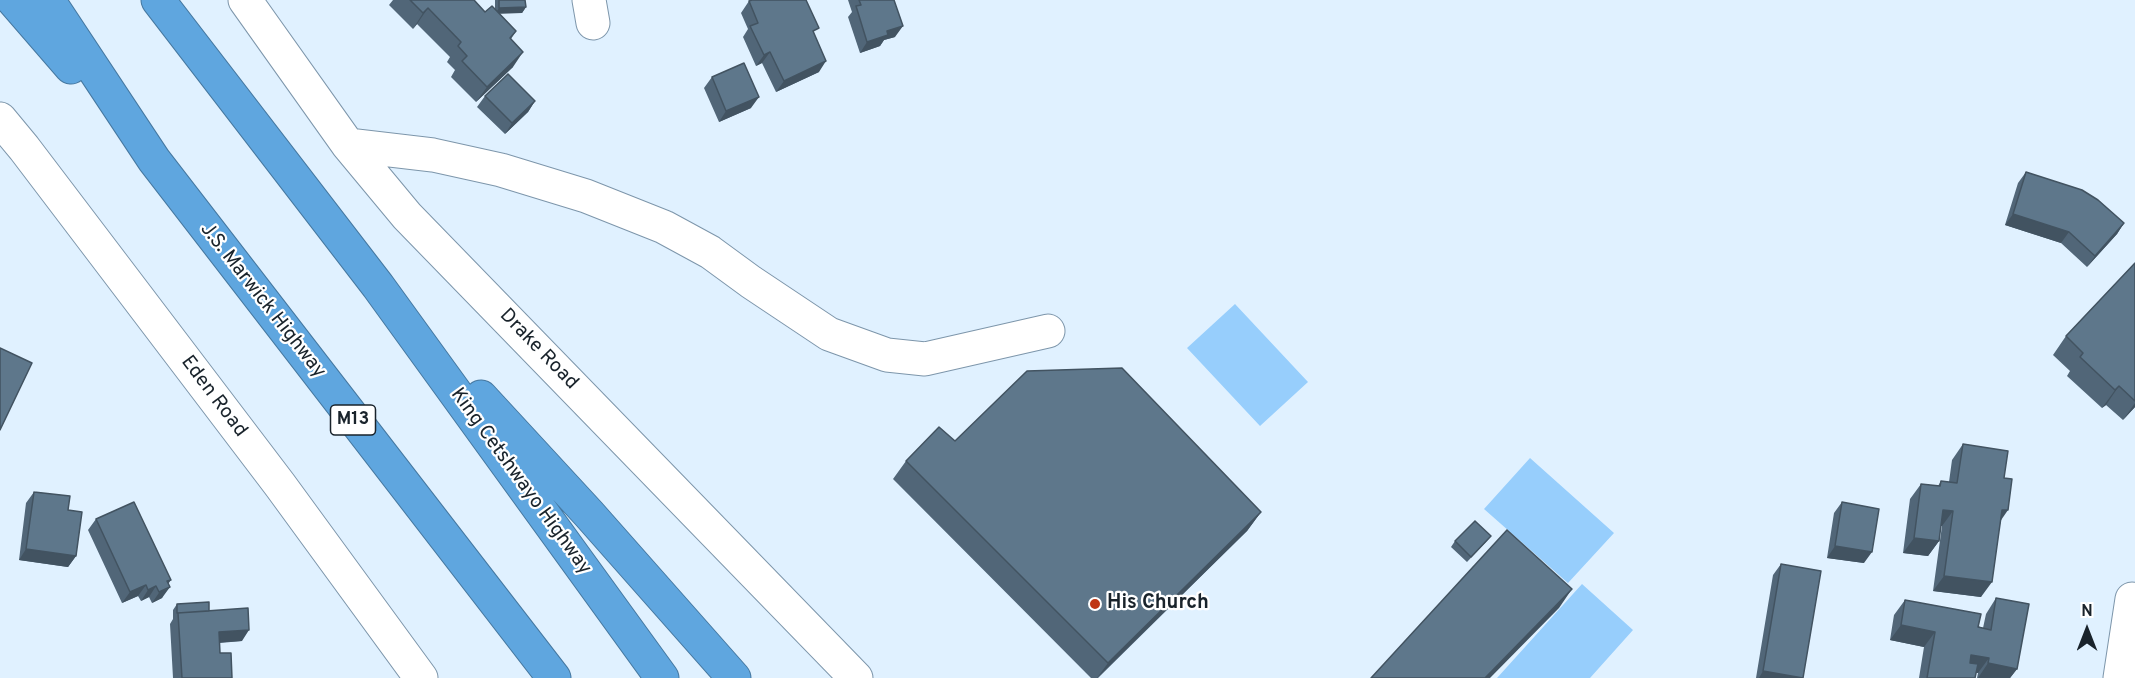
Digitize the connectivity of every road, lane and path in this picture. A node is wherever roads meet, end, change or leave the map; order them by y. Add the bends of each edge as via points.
1 (13, 0) edge
2 (48, 0) edge
3 (158, 0) edge
4 (245, 0) edge
5 (0, 119) edge
6 (348, 144) junction
7 (154, 160) junction
8 (378, 286) junction
9 (1048, 331) dead end
10 (2132, 599) dead end
11 (421, 678) edge
12 (554, 678) edge
13 (662, 678) edge
14 (734, 678) edge
15 (856, 678) edge
16 (2120, 678) edge

1 - 7 highway
2 - 7 highway, J.S. Marwick Highway / M13
3 - 8 highway
4 - 6 street, Drake Road
5 - 11 street, Eden Road via 280,485
6 - 9 street via 433,155 501,170 586,196 664,227 710,252 829,333 887,355 925,359
6 - 15 street, Drake Road via 407,216
7 - 12 highway, J.S. Marwick Highway / M13
8 - 13 highway, King Cetshwayo Highway
8 - 14 highway
10 - 16 street

